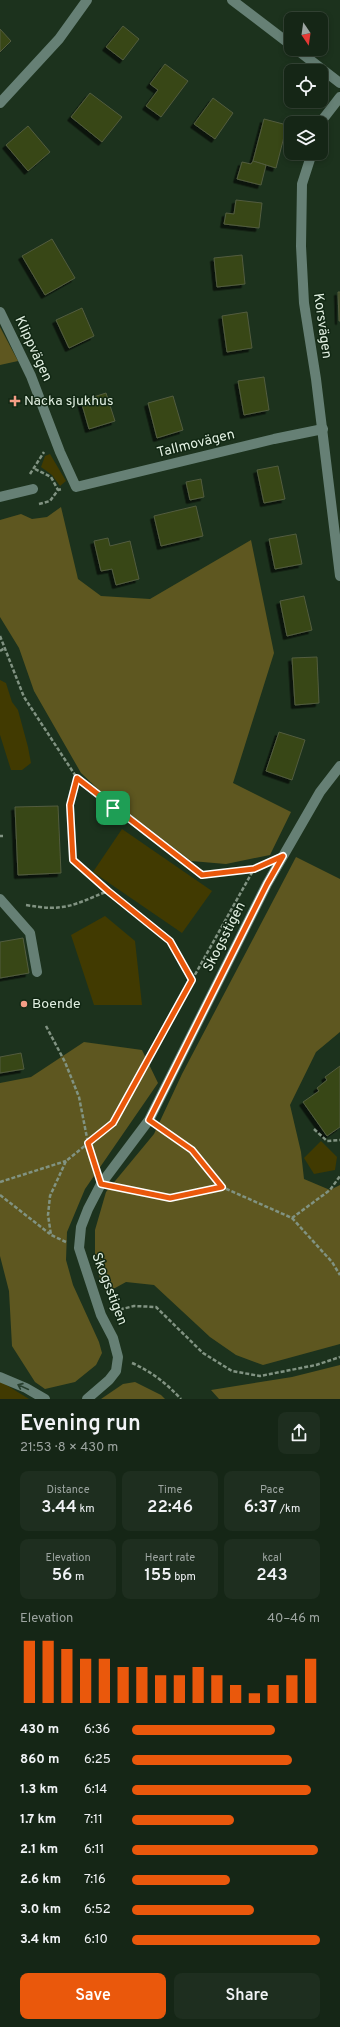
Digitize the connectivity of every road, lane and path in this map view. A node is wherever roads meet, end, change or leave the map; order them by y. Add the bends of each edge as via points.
1 (87, 0) edge
2 (232, 0) edge
3 (284, 40) edge
4 (305, 56) edge
5 (340, 83) edge
6 (340, 97) edge
7 (0, 103) edge
8 (325, 116) edge
9 (310, 160) edge
10 (0, 312) edge
11 (323, 429) junction
12 (35, 469) dead end
13 (76, 487) joint
14 (33, 489) dead end
15 (58, 490) dead end
16 (0, 497) edge
17 (340, 576) edge
18 (0, 636) edge
19 (5, 648) junction
20 (0, 651) edge
21 (340, 766) edge
22 (77, 778) junction
23 (283, 856) junction
24 (254, 869) junction
25 (108, 891) junction
26 (0, 899) edge
27 (31, 906) dead end
28 (37, 972) dead end
29 (192, 980) junction
30 (46, 1026) dead end
31 (149, 1120) junction
32 (314, 1129) dead end
33 (340, 1140) edge
34 (88, 1143) junction
35 (66, 1161) junction
36 (340, 1176) edge
37 (0, 1182) edge
38 (101, 1184) junction
39 (222, 1187) junction
40 (0, 1195) edge
41 (292, 1218) junction
42 (51, 1235) junction
43 (69, 1244) dead end
44 (340, 1275) edge
45 (101, 1315) junction
46 (118, 1357) junction
47 (340, 1357) edge
48 (0, 1377) edge
49 (45, 1399) edge
50 (87, 1399) edge
51 (181, 1399) edge

1 - 7 street via 59,39
2 - 3 street
4 - 5 street
6 - 8 street
9 - 11 street, Korsvägen via 302,184 301,246 304,304
10 - 13 street, Klippvägen via 31,376
11 - 13 street, Tallmovägen
11 - 17 street, Korsvägen
12 - 15 path via 51,477
14 - 16 street
18 - 19 path
19 - 20 path
19 - 22 path via 24,697
21 - 23 street, Skogsstigen via 320,792
22 - 24 path via 202,875
22 - 25 path via 70,805 73,860
23 - 24 path
23 - 31 street, Skogsstigen
24 - 29 path
25 - 27 path via 67,908
25 - 29 path via 170,941
26 - 28 street via 30,933
29 - 34 path via 113,1123
30 - 34 path via 65,1062 79,1097
31 - 38 street, Skogsstigen
31 - 39 path via 192,1150
32 - 33 path via 327,1141
34 - 35 path
34 - 38 path
35 - 37 path
35 - 42 path via 50,1196 48,1215
36 - 41 path via 330,1190
38 - 39 path via 170,1198
38 - 45 street, Skogsstigen via 81,1227 79,1248
39 - 41 path
40 - 42 path
41 - 44 path via 332,1262
42 - 43 path
45 - 46 street, Skogsstigen via 113,1338
45 - 47 path via 134,1306 156,1307 203,1353 232,1371 260,1376 316,1365
46 - 50 street via 116,1371
46 - 51 path via 149,1371 167,1384
49 -> 48 street

